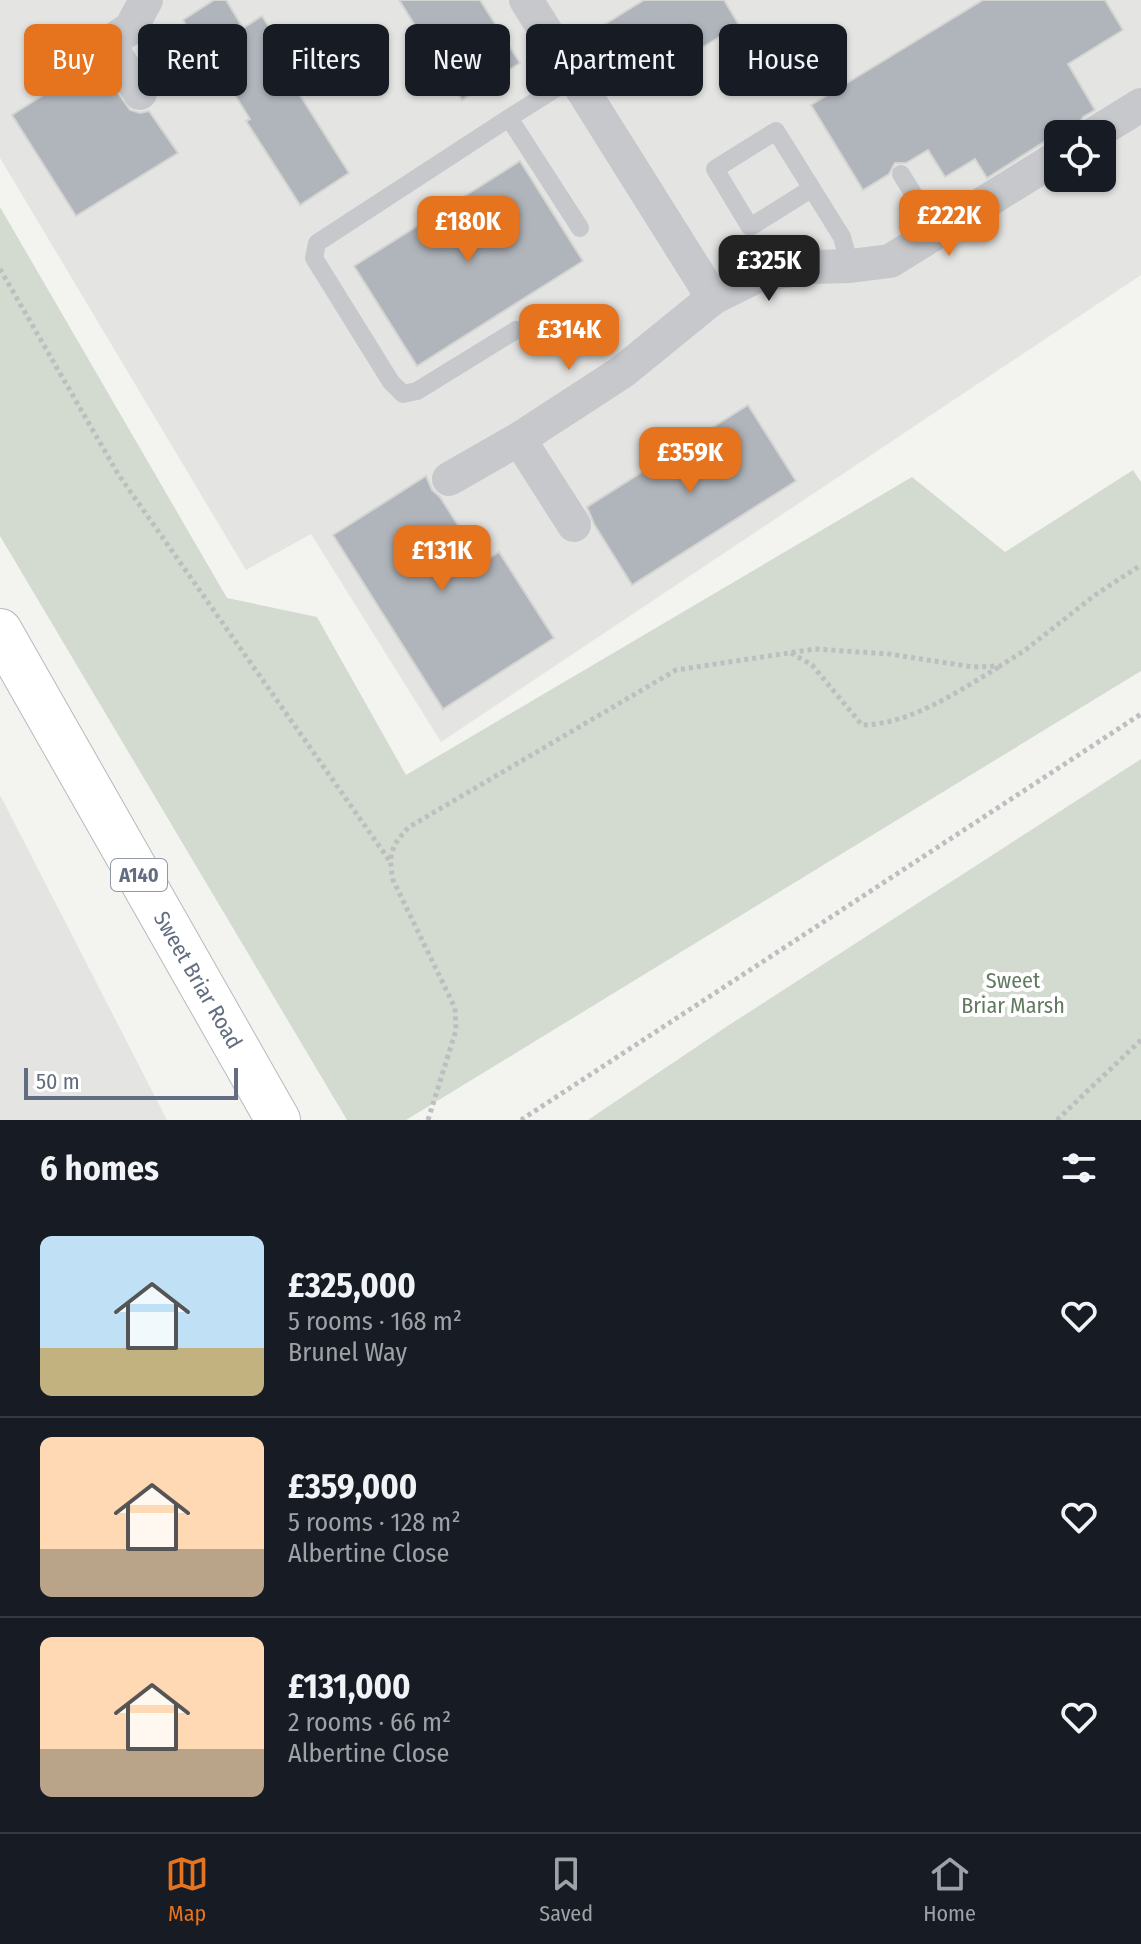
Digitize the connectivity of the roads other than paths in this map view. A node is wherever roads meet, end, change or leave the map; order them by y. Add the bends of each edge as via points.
1 (146, 0) edge
2 (526, 0) edge
3 (541, 24) edge
4 (122, 35) edge
5 (122, 65) edge
6 (138, 90) edge
7 (544, 96) edge
8 (586, 96) edge
9 (1141, 105) edge
10 (509, 118) junction
11 (1116, 120) edge
12 (1044, 166) edge
13 (901, 174) dead end
14 (811, 189) junction
15 (580, 228) dead end
16 (937, 232) junction
17 (850, 266) junction
18 (713, 298) junction
19 (516, 330) dead end
20 (519, 439) junction
21 (449, 479) dead end
22 (574, 525) dead end
23 (0, 631) edge
24 (278, 1120) edge

1 - 4 street
2 - 3 street
5 - 6 street
7 - 10 lane
8 - 18 street
9 - 11 street
10 - 15 lane
10 - 19 lane via 317,243 314,258 403,394 417,391
12 - 16 street
13 - 16 lane
14 - 14 lane via 750,227 715,169 776,131
14 - 17 lane via 842,237
16 - 17 street via 890,261
17 - 18 street via 759,275
18 - 20 street via 622,372
20 - 21 street
20 - 22 street
23 - 24 highway, Sweet Briar Road / A140

